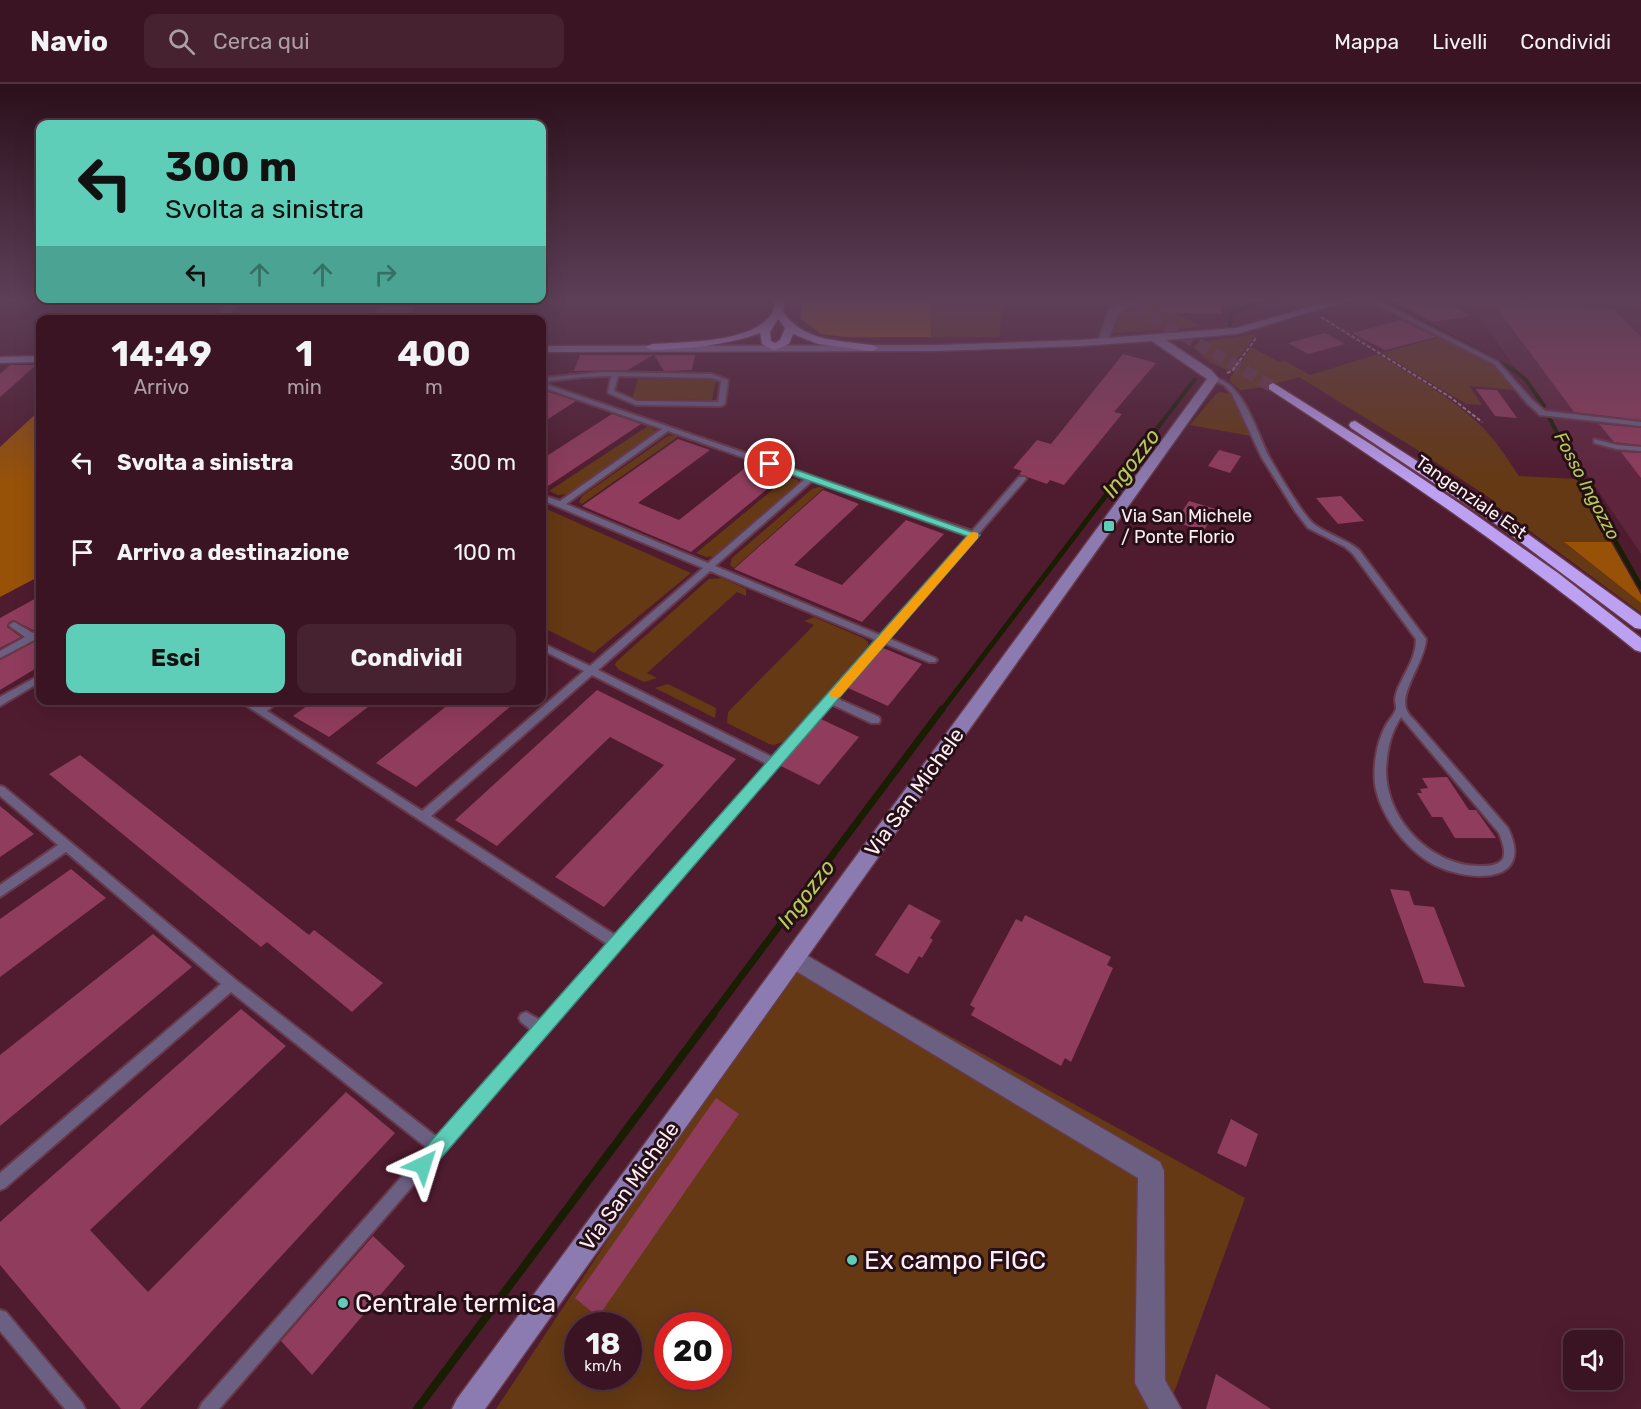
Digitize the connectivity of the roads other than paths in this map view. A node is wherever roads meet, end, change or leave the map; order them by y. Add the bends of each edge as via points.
1 (1191, 361) edge
2 (1492, 361) edge
3 (615, 375) junction
4 (1213, 379) junction
5 (546, 381) edge
6 (546, 383) edge
7 (1571, 416) junction
8 (1641, 424) edge
9 (1584, 425) dead end
10 (668, 428) junction
11 (1597, 441) dead end
12 (1641, 449) edge
13 (812, 478) junction
14 (1022, 479) dead end
15 (546, 499) edge
16 (560, 505) junction
17 (974, 535) junction
18 (709, 567) junction
19 (1641, 624) edge
20 (14, 625) dead end
21 (36, 635) edge
22 (883, 639) junction
23 (1641, 646) edge
24 (546, 648) edge
25 (0, 655) edge
26 (932, 660) dead end
27 (591, 671) junction
28 (36, 680) edge
29 (830, 699) junction
30 (0, 702) edge
31 (251, 705) edge
32 (268, 705) edge
33 (1402, 709) junction
34 (260, 711) junction
35 (875, 720) dead end
36 (775, 763) junction
37 (0, 790) edge
38 (423, 817) junction
39 (66, 846) junction
40 (0, 892) edge
41 (617, 943) junction
42 (794, 958) junction
43 (231, 984) junction
44 (526, 1018) dead end
45 (541, 1029) junction
46 (438, 1147) junction
47 (0, 1183) edge
48 (0, 1318) edge
49 (76, 1409) edge
50 (208, 1409) edge
51 (467, 1409) edge
52 (1166, 1409) edge

1 - 4 street
2 - 7 lane via 1507,371 1530,405 1543,413
3 - 3 lane via 711,376 725,380 721,404 636,403 610,392
3 - 5 lane via 567,375
4 - 33 lane via 1235,393 1266,458 1299,511 1311,526 1356,552 1421,639 1419,655 1401,696
4 - 42 street, Via San Michele
6 - 10 lane
7 - 8 lane
7 - 9 lane
10 - 13 lane
10 - 16 lane
11 - 12 lane
13 - 17 lane
13 - 18 lane
14 - 17 lane
15 - 16 lane
16 - 18 lane
17 - 22 lane
18 - 22 lane
18 - 27 lane
19 - 23 highway, Tangenziale Est via 1505,524 1379,440 1280,385 1490,531
20 - 21 lane
21 - 25 lane
22 - 26 lane
22 - 29 lane
24 - 27 lane
27 - 36 lane
27 - 38 lane
28 - 30 lane
29 - 35 lane
29 - 36 lane
31 - 34 lane
32 - 34 lane
33 - 33 lane via 1504,831 1510,850 1507,862 1498,869 1463,870 1439,862 1414,845 1394,817 1382,790 1381,755 1391,721
34 - 38 lane
36 - 41 lane
37 - 39 lane
38 - 41 lane
39 - 40 lane
39 - 43 lane
41 - 45 lane
42 - 51 street, Via San Michele
42 - 52 street via 1151,1171 1150,1383
43 - 46 lane
43 - 47 lane
44 - 45 lane
45 - 46 lane
46 - 50 lane
48 - 49 lane

